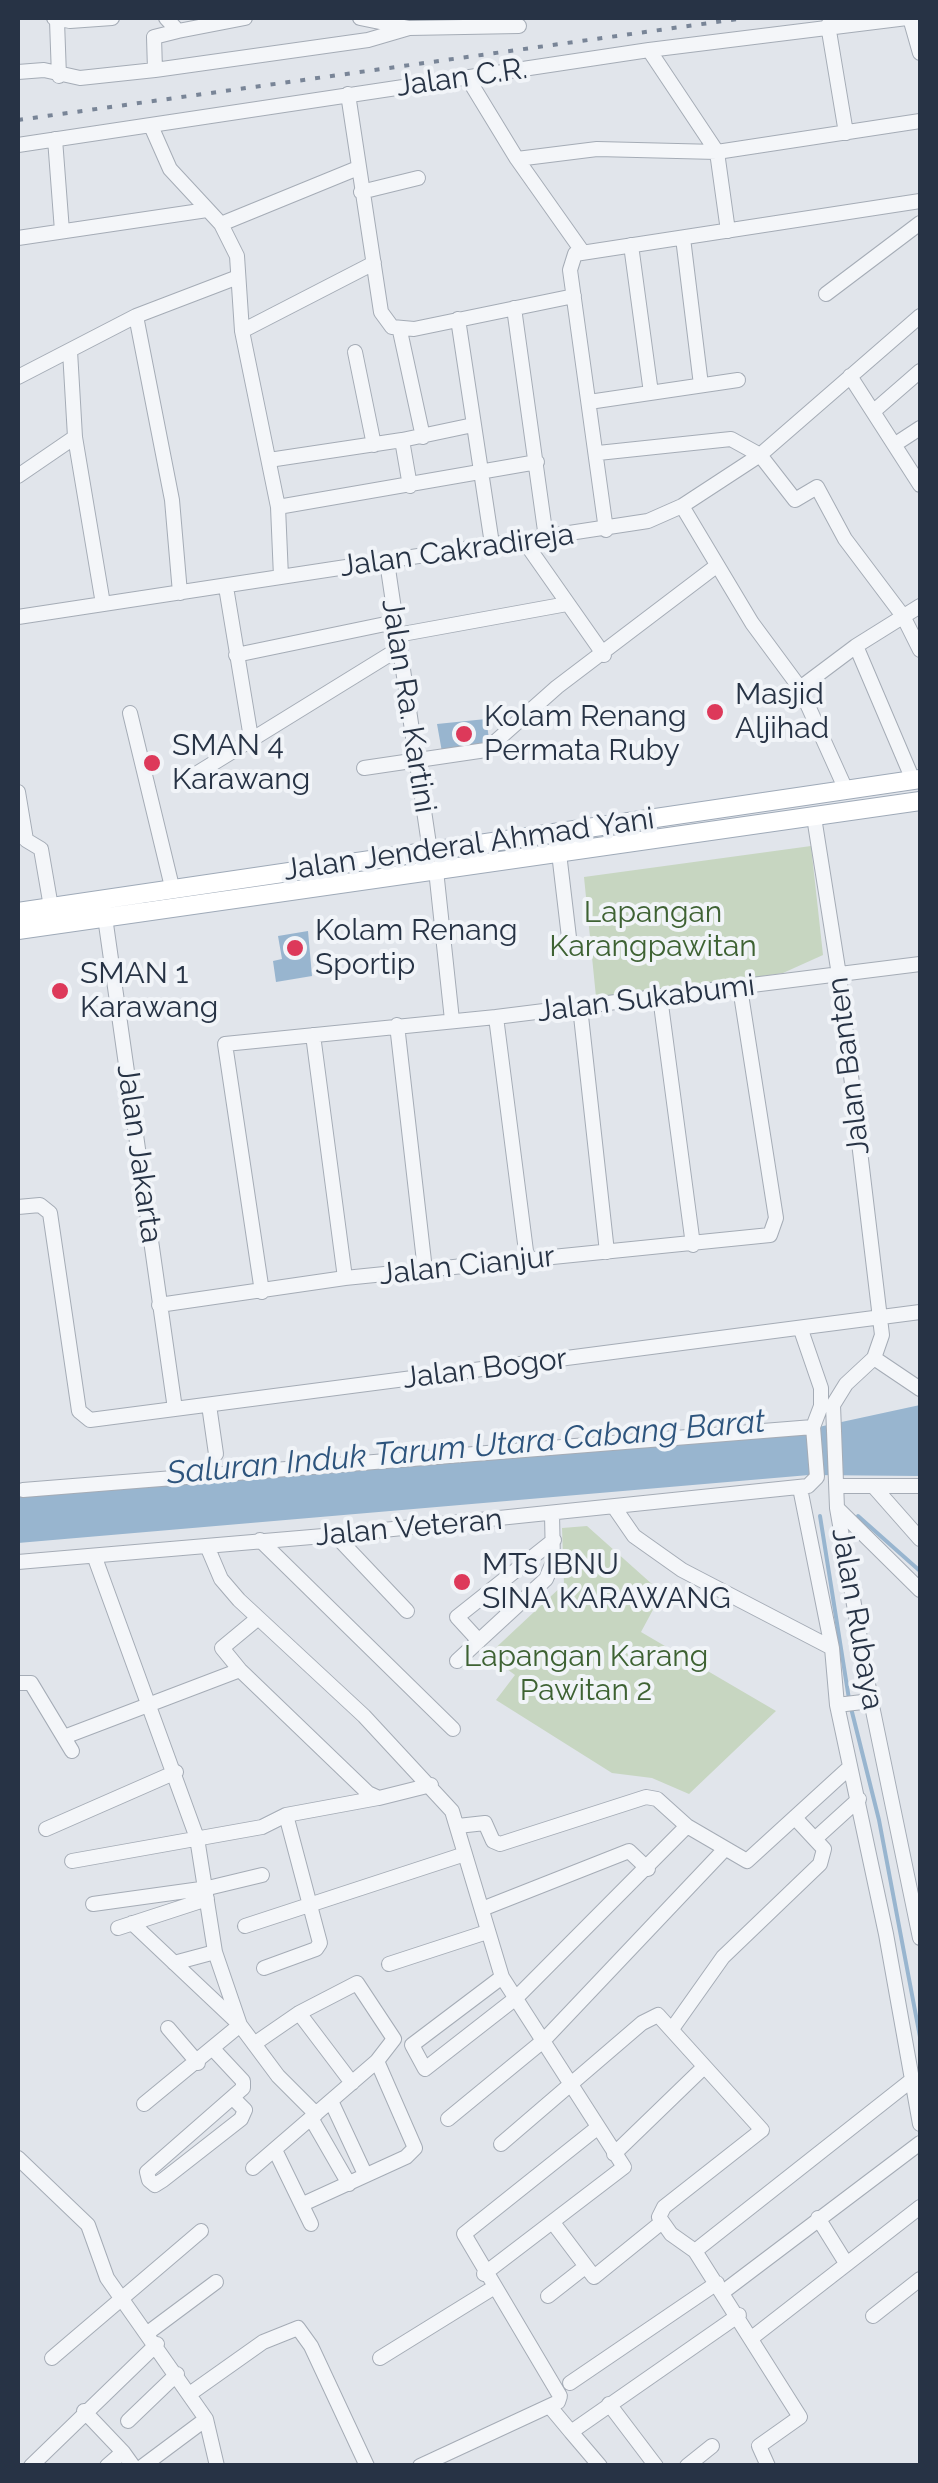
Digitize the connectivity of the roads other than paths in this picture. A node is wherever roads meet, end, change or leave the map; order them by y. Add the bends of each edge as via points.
1 (112, 18) edge
2 (166, 18) edge
3 (245, 18) edge
4 (360, 18) edge
5 (909, 18) edge
6 (55, 19) edge
7 (828, 25) junction
8 (519, 26) dead end
9 (409, 28) junction
10 (178, 30) junction
11 (648, 50) junction
12 (920, 53) edge
13 (155, 70) junction
14 (18, 72) edge
15 (58, 76) junction
16 (466, 77) junction
17 (348, 94) junction
18 (920, 121) edge
19 (151, 126) junction
20 (846, 133) junction
21 (55, 139) junction
22 (18, 145) edge
23 (717, 152) junction
24 (517, 159) junction
25 (358, 168) junction
26 (418, 178) dead end
27 (361, 192) junction
28 (920, 201) edge
29 (207, 210) junction
30 (920, 223) edge
31 (221, 224) junction
32 (62, 231) junction
33 (728, 231) junction
34 (18, 238) edge
35 (683, 238) junction
36 (631, 245) junction
37 (582, 251) junction
38 (374, 263) junction
39 (238, 277) junction
40 (826, 294) dead end
41 (574, 296) junction
42 (514, 308) junction
43 (136, 316) junction
44 (920, 316) edge
45 (458, 318) junction
46 (242, 331) junction
47 (400, 332) junction
48 (70, 351) junction
49 (355, 352) dead end
50 (920, 371) edge
51 (850, 376) junction
52 (18, 377) edge
53 (738, 380) dead end
54 (702, 385) junction
55 (650, 393) junction
56 (589, 402) junction
57 (874, 411) junction
58 (473, 424) junction
59 (920, 428) edge
60 (76, 437) junction
61 (423, 437) junction
62 (402, 440) junction
63 (897, 443) junction
64 (374, 445) junction
65 (598, 454) junction
66 (760, 455) junction
67 (269, 460) junction
68 (537, 462) junction
69 (480, 473) junction
70 (18, 476) edge
71 (920, 483) edge
72 (410, 486) junction
73 (682, 506) junction
74 (278, 507) junction
75 (606, 530) junction
76 (546, 538) junction
77 (524, 541) junction
78 (492, 544) junction
79 (387, 562) junction
80 (715, 567) junction
81 (281, 577) junction
82 (226, 587) junction
83 (180, 592) junction
84 (103, 604) junction
85 (567, 604) junction
86 (920, 606) edge
87 (903, 616) junction
88 (18, 617) edge
89 (397, 635) junction
90 (856, 646) junction
91 (920, 650) edge
92 (604, 655) junction
93 (236, 656) junction
94 (800, 688) junction
95 (130, 713) dead end
96 (250, 738) junction
97 (417, 760) junction
98 (364, 768) dead end
99 (191, 778) dead end
100 (917, 780) edge
101 (846, 790) junction
102 (18, 792) edge
103 (920, 801) edge
104 (814, 817) junction
105 (430, 851) junction
106 (559, 853) junction
107 (436, 870) junction
108 (173, 891) junction
109 (51, 907) junction
110 (104, 908) junction
111 (18, 912) edge
112 (18, 930) edge
113 (570, 946) dead end
114 (920, 964) edge
115 (839, 975) junction
116 (740, 988) junction
117 (660, 997) junction
118 (580, 1006) junction
119 (496, 1017) junction
120 (452, 1020) junction
121 (397, 1025) junction
122 (313, 1035) junction
123 (18, 1207) edge
124 (693, 1245) junction
125 (607, 1252) junction
126 (527, 1259) junction
127 (425, 1270) junction
128 (345, 1278) junction
129 (262, 1292) junction
130 (159, 1305) junction
131 (920, 1312) edge
132 (879, 1315) junction
133 (801, 1330) junction
134 (874, 1358) junction
135 (920, 1389) edge
136 (209, 1405) junction
137 (175, 1409) junction
138 (813, 1427) junction
139 (216, 1454) dead end
140 (837, 1481) junction
141 (920, 1486) edge
142 (800, 1488) junction
143 (875, 1488) junction
144 (23, 1490) dead end
145 (614, 1507) junction
146 (838, 1508) junction
147 (552, 1514) junction
148 (334, 1536) junction
149 (920, 1538) edge
150 (260, 1540) junction
151 (554, 1540) junction
152 (207, 1546) junction
153 (95, 1558) junction
154 (18, 1562) edge
155 (920, 1590) edge
156 (407, 1611) dead end
157 (257, 1619) junction
158 (479, 1642) junction
159 (832, 1648) junction
160 (457, 1661) dead end
161 (240, 1670) junction
162 (18, 1683) edge
163 (867, 1702) junction
164 (152, 1704) junction
165 (840, 1705) junction
166 (454, 1729) dead end
167 (850, 1768) junction
168 (176, 1772) junction
169 (431, 1785) junction
170 (378, 1798) junction
171 (859, 1799) junction
172 (286, 1815) junction
173 (797, 1820) junction
174 (458, 1826) junction
175 (687, 1826) junction
176 (46, 1829) dead end
177 (197, 1838) junction
178 (816, 1838) junction
179 (724, 1850) junction
180 (466, 1854) junction
181 (72, 1860) dead end
182 (648, 1869) junction
183 (262, 1875) dead end
184 (208, 1894) junction
185 (307, 1903) junction
186 (94, 1904) dead end
187 (482, 1909) junction
188 (245, 1926) dead end
189 (486, 1932) junction
190 (920, 1938) edge
191 (215, 1952) junction
192 (174, 1963) junction
193 (389, 1964) dead end
194 (264, 1968) dead end
195 (502, 1977) junction
196 (516, 1998) junction
197 (299, 2013) junction
198 (240, 2025) junction
199 (168, 2028) dead end
200 (672, 2029) junction
201 (543, 2041) junction
202 (254, 2044) junction
203 (214, 2050) junction
204 (378, 2062) junction
205 (198, 2063) junction
206 (704, 2067) junction
207 (913, 2079) junction
208 (352, 2083) junction
209 (572, 2087) junction
210 (233, 2098) junction
211 (331, 2101) junction
212 (144, 2104) dead end
213 (314, 2116) junction
214 (448, 2120) dead end
215 (920, 2124) edge
216 (597, 2128) junction
217 (920, 2142) edge
218 (501, 2144) dead end
219 (275, 2150) junction
220 (614, 2154) junction
221 (18, 2158) edge
222 (253, 2168) dead end
223 (366, 2174) junction
224 (349, 2184) junction
225 (303, 2204) junction
226 (920, 2207) edge
227 (818, 2218) junction
228 (662, 2222) junction
229 (311, 2224) dead end
230 (554, 2224) junction
231 (201, 2231) dead end
232 (695, 2251) junction
233 (846, 2263) junction
234 (584, 2267) junction
235 (484, 2274) junction
236 (920, 2279) edge
237 (216, 2282) dead end
238 (720, 2287) junction
239 (492, 2288) junction
240 (548, 2296) dead end
241 (122, 2297) junction
242 (739, 2315) junction
243 (872, 2316) dead end
244 (753, 2337) junction
245 (153, 2338) junction
246 (52, 2358) dead end
247 (380, 2358) dead end
248 (177, 2374) junction
249 (570, 2382) dead end
250 (191, 2393) junction
251 (609, 2404) junction
252 (550, 2408) junction
253 (84, 2411) junction
254 (206, 2420) junction
255 (128, 2421) dead end
256 (571, 2432) junction
257 (712, 2446) dead end
258 (123, 2452) junction
259 (31, 2466) edge
260 (108, 2466) edge
261 (133, 2466) edge
262 (143, 2466) edge
263 (217, 2466) edge
264 (367, 2466) edge
265 (420, 2466) edge
266 (600, 2466) edge
267 (656, 2466) edge
268 (688, 2466) edge
269 (768, 2466) edge

1 - 6 street
2 - 10 street
3 - 10 street
4 - 9 street
5 - 7 street, Jalan C.R.
5 - 12 street
6 - 15 street
7 - 11 street, Jalan C.R.
7 - 20 street
8 - 9 street
9 - 13 street via 368,40
10 - 13 street via 154,37
11 - 16 street, Jalan C.R.
11 - 23 street
13 - 15 street
14 - 15 street
16 - 17 street, Jalan C.R.
16 - 24 street
17 - 19 street, Jalan C.R.
17 - 25 street
18 - 20 street
19 - 21 street, Jalan C.R.
19 - 29 street via 170,169
20 - 23 street
21 - 22 street, Jalan C.R.
21 - 32 street
23 - 24 street via 597,149
23 - 33 street
24 - 37 street
25 - 27 street
25 - 31 street
26 - 27 street
27 - 38 street
28 - 33 street
29 - 31 street
29 - 32 street
30 - 40 street
31 - 39 street via 237,256
32 - 34 street
33 - 35 street
35 - 36 street
35 - 54 street
36 - 37 street
36 - 55 street
37 - 41 street via 570,262
38 - 46 street
38 - 47 street via 382,316
39 - 43 street
39 - 46 street
41 - 42 street
41 - 56 street
42 - 45 street
42 - 68 street
43 - 48 street
43 - 83 street via 172,500
44 - 51 street, Jalan Cakradireja
45 - 47 street
45 - 58 street
46 - 67 street
47 - 61 street
48 - 52 street
48 - 60 street
49 - 64 street
50 - 57 street
51 - 57 street
51 - 66 street, Jalan Cakradireja
53 - 54 street
54 - 55 street
55 - 56 street
56 - 65 street
57 - 63 street
58 - 61 street
58 - 69 street
59 - 63 street
60 - 70 street
60 - 84 street
61 - 62 street
62 - 64 street
62 - 72 street
63 - 71 street
64 - 67 street
65 - 66 street via 731,438
65 - 75 street
66 - 73 street, Jalan Cakradireja
66 - 87 street via 795,500 819,489 845,539
67 - 74 street
68 - 69 street
68 - 76 street
69 - 72 street
69 - 78 street
72 - 74 street
73 - 75 street, Jalan Cakradireja
73 - 80 street
74 - 81 street
75 - 76 street, Jalan Cakradireja
76 - 77 street, Jalan Cakradireja
77 - 78 street, Jalan Cakradireja
77 - 85 street
78 - 79 street, Jalan Cakradireja
79 - 81 street, Jalan Cakradireja
79 - 89 street, Jalan Ra. Kartini
80 - 92 street
80 - 94 street
81 - 82 street, Jalan Cakradireja
82 - 83 street, Jalan Cakradireja
82 - 93 street
83 - 84 street, Jalan Cakradireja
84 - 88 street, Jalan Cakradireja
85 - 89 street
85 - 92 street
86 - 87 street
87 - 90 street
87 - 91 street
89 - 93 street
89 - 96 street
89 - 97 street, Jalan Ra. Kartini
90 - 94 street
90 - 100 street
92 - 97 street via 486,750
93 - 96 street
94 - 101 street
95 - 108 street
96 - 99 street
97 - 98 street
97 - 105 street, Jalan Ra. Kartini
100 - 101 main road, Jalan Jenderal Ahmad Yani
101 - 105 main road, Jalan Jenderal Ahmad Yani
102 - 109 street via 26,840 41,848
103 - 104 main road, Jalan Jenderal Ahmad Yani
104 - 106 main road, Jalan Jenderal Ahmad Yani
104 - 115 street, Jalan Banten
105 - 108 main road, Jalan Jenderal Ahmad Yani
106 - 107 main road, Jalan Jenderal Ahmad Yani
106 - 113 street
107 - 110 main road, Jalan Jenderal Ahmad Yani
107 - 120 street
108 - 110 main road, Jalan Jenderal Ahmad Yani
109 - 110 main road, Jalan Jenderal Ahmad Yani
109 - 111 main road, Jalan Jenderal Ahmad Yani
110 - 112 main road, Jalan Jenderal Ahmad Yani
110 - 130 street, Jalan Jakarta
114 - 115 street, Jalan Sukabumi
115 - 116 street, Jalan Sukabumi
115 - 132 street, Jalan Banten
116 - 117 street, Jalan Sukabumi
116 - 124 street, Jalan Cianjur via 774,1232
117 - 118 street, Jalan Sukabumi
117 - 124 street
118 - 119 street, Jalan Sukabumi
118 - 125 street
119 - 120 street, Jalan Sukabumi
119 - 126 street
120 - 121 street, Jalan Sukabumi
121 - 122 street, Jalan Sukabumi
121 - 127 street
122 - 128 street
122 - 129 street, Jalan Sukabumi via 224,1044
123 - 137 street, Jalan Bogor via 40,1205 50,1213 79,1411 90,1420
124 - 125 street, Jalan Cianjur
125 - 126 street, Jalan Cianjur
126 - 127 street, Jalan Cianjur
127 - 128 street, Jalan Cianjur
128 - 129 street, Jalan Cianjur
129 - 130 street, Jalan Cianjur
130 - 137 street, Jalan Jakarta
131 - 132 street, Jalan Bogor
132 - 133 street, Jalan Bogor
132 - 134 street via 881,1347
133 - 136 street, Jalan Bogor
133 - 138 street via 821,1388
134 - 135 street
134 - 140 street, Jalan Rubaya via 840,1391 832,1422
136 - 137 street, Jalan Bogor
136 - 139 street
138 - 142 street via 816,1477
138 - 144 street
140 - 143 street
140 - 146 street, Jalan Rubaya
141 - 143 street
142 - 145 street, Jalan Veteran
142 - 159 street
143 - 149 street
145 - 147 street, Jalan Veteran
145 - 159 street via 634,1536 694,1578
146 - 155 street
146 - 163 street, Jalan Rubaya
147 - 148 street, Jalan Veteran
147 - 151 street
148 - 150 street, Jalan Veteran
148 - 156 street
150 - 152 street, Jalan Veteran
150 - 166 street
151 - 158 street via 546,1579
151 - 158 street via 458,1616
152 - 153 street, Jalan Veteran
152 - 157 street via 221,1578
153 - 154 street, Jalan Veteran
153 - 164 street
157 - 161 street via 222,1648
157 - 169 street
158 - 160 street
159 - 165 street
161 - 164 street
161 - 170 street
162 - 164 street via 31,1683 68,1744
163 - 165 street
163 - 190 street, Jalan Rubaya
164 - 168 street
165 - 167 street
167 - 171 street
167 - 173 street
168 - 176 street
168 - 177 street
169 - 170 street
169 - 174 street
170 - 172 street
171 - 178 street
171 - 207 street
172 - 177 street
172 - 185 street
173 - 178 street
173 - 179 street via 746,1861
174 - 175 street via 485,1823 500,1844 646,1797
174 - 180 street
175 - 179 street
175 - 182 street
177 - 181 street
177 - 184 street
178 - 200 street via 824,1849 820,1864 724,1957
179 - 201 street
180 - 185 street
180 - 187 street
182 - 187 street via 629,1851
182 - 196 street
183 - 184 street
184 - 186 street
184 - 191 street
184 - 192 street via 125,1926
185 - 188 street
185 - 194 street via 318,1946
187 - 189 street
189 - 193 street
189 - 195 street
191 - 192 street
191 - 198 street
192 - 198 street
195 - 196 street
195 - 196 street via 412,2045 424,2069
196 - 201 street
197 - 202 street
197 - 204 street via 360,1984 394,2039
197 - 208 street
198 - 202 street
198 - 203 street
199 - 205 street
200 - 206 street
200 - 209 street via 658,2015 650,2018
201 - 209 street
201 - 214 street
202 - 213 street
203 - 205 street
203 - 210 street via 244,2081
204 - 208 street
204 - 223 street via 414,2148
205 - 212 street
206 - 220 street
206 - 228 street via 762,2130 664,2207
207 - 215 street
207 - 232 street
208 - 211 street
209 - 216 street
209 - 218 street
210 - 210 street via 245,2110 241,2119 155,2185 147,2172
211 - 213 street
211 - 223 street
213 - 219 street
213 - 224 street
216 - 220 street
216 - 235 street via 466,2231
217 - 227 street
219 - 222 street
219 - 225 street
220 - 230 street via 624,2167
221 - 241 street via 88,2225 107,2278
223 - 224 street
224 - 225 street
225 - 229 street
226 - 233 street
227 - 233 street
227 - 238 street
228 - 232 street
228 - 234 street via 594,2277
230 - 234 street
230 - 235 street
231 - 241 street
232 - 238 street
233 - 244 street
234 - 240 street
235 - 239 street
236 - 243 street
237 - 245 street
238 - 242 street
238 - 249 street
239 - 247 street
239 - 252 street via 560,2396
241 - 245 street
241 - 246 street
242 - 244 street
242 - 251 street
244 - 269 street via 800,2417 758,2446
245 - 248 street
245 - 253 street
248 - 250 street
248 - 255 street
250 - 254 street
250 - 264 street via 263,2342 298,2328
251 - 256 street
251 - 267 street
252 - 256 street
252 - 265 street
253 - 258 street
253 - 259 street
254 - 262 street
254 - 263 street
256 - 266 street
257 - 268 street
258 - 260 street
258 - 261 street

